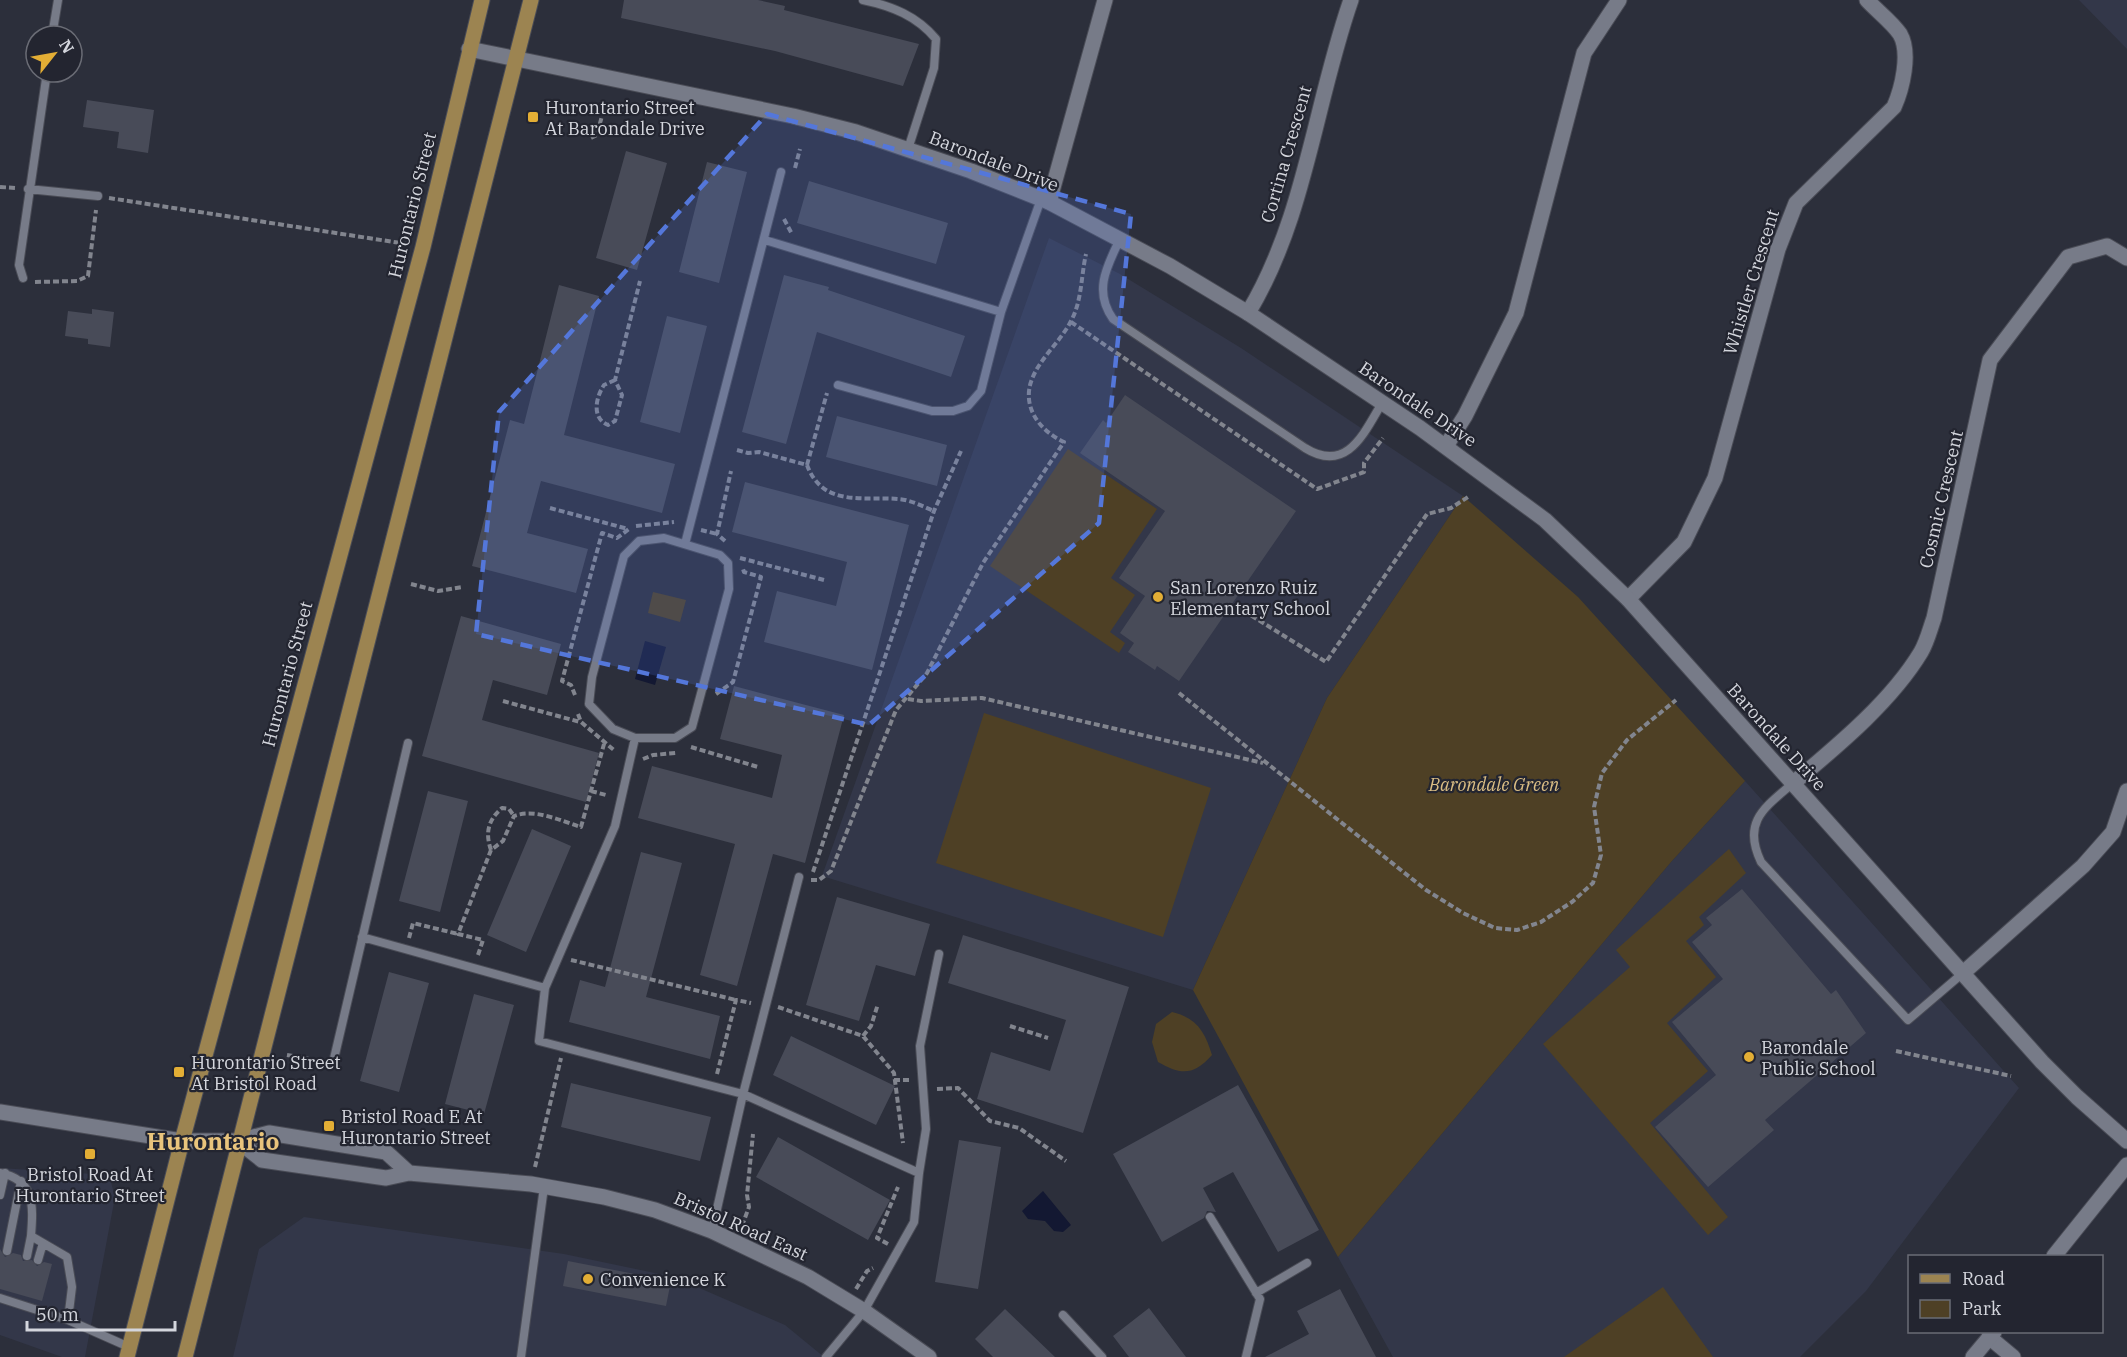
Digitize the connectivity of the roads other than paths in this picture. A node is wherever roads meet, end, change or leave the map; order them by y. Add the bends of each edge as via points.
1 (58, 0) edge
2 (482, 0) edge
3 (531, 0) edge
4 (862, 0) edge
5 (1105, 0) edge
6 (1351, 0) edge
7 (1619, 0) edge
8 (1868, 0) edge
9 (876, 1) edge
10 (54, 24) edge
11 (469, 49) junction
12 (516, 59) junction
13 (44, 84) edge
14 (908, 149) junction
15 (781, 172) dead end
16 (28, 189) junction
17 (98, 196) road end
18 (1046, 200) junction
19 (1120, 239) junction
20 (765, 240) junction
21 (2127, 258) edge
22 (23, 278) road end
23 (1001, 312) junction
24 (1248, 314) junction
25 (842, 386) road end
26 (1382, 403) junction
27 (1446, 446) junction
28 (685, 544) junction
29 (1628, 599) junction
30 (635, 738) junction
31 (408, 743) dead end
32 (1792, 784) junction
33 (2127, 791) edge
34 (799, 877) road end
35 (362, 937) junction
36 (939, 954) dead end
37 (1963, 973) junction
38 (545, 988) junction
39 (333, 1063) road end
40 (743, 1094) junction
41 (0, 1112) edge
42 (182, 1141) junction
43 (2127, 1141) edge
44 (238, 1142) junction
45 (2127, 1165) edge
46 (2, 1173) edge
47 (409, 1173) junction
48 (919, 1173) junction
49 (21, 1182) junction
50 (538, 1186) junction
51 (0, 1195) edge
52 (1210, 1216) dead end
53 (712, 1231) junction
54 (32, 1236) junction
55 (43, 1243) junction
56 (7, 1251) dead end
57 (2056, 1255) edge
58 (27, 1256) dead end
59 (38, 1260) dead end
60 (1307, 1263) dead end
61 (1256, 1293) junction
62 (0, 1298) edge
63 (864, 1311) junction
64 (1063, 1315) dead end
65 (68, 1320) junction
66 (1992, 1335) edge
67 (128, 1352) edge
68 (185, 1357) edge
69 (520, 1357) edge
70 (826, 1357) edge
71 (929, 1357) edge
72 (1102, 1357) edge
73 (1246, 1357) edge
74 (1973, 1357) edge
75 (2013, 1357) edge

1 - 10 lane
2 - 11 main road, Hurontario Street
3 - 12 main road
4 - 9 lane
5 - 18 street
6 - 24 street, Cortina Crescent via 1299,186 1266,283
7 - 27 street via 1584,53 1516,314
8 - 29 street, Whistler Crescent via 1901,35 1903,87 1894,107 1796,203 1778,249 1715,478 1684,542
9 - 14 lane via 923,23 936,39 934,68
11 - 12 street, Barondale Drive
11 - 42 main road, Hurontario Street via 423,247
12 - 14 street, Barondale Drive via 793,116
12 - 44 main road
13 - 16 lane
14 - 18 street, Barondale Drive
15 - 20 lane
16 - 17 lane
16 - 22 lane via 19,265
18 - 19 street, Barondale Drive
18 - 23 lane
19 - 24 street, Barondale Drive
19 - 26 lane via 1101,283 1113,319 1305,448 1321,456 1347,452
20 - 23 lane
20 - 28 lane via 743,311
21 - 32 street, Cosmic Crescent via 2107,246 2068,257 1990,360 1934,618 1921,651 1893,689
23 - 25 lane via 981,391 968,406 932,411
24 - 26 street, Barondale Drive
26 - 27 street, Barondale Drive
27 - 29 street, Barondale Drive via 1545,520
28 - 30 lane via 720,555 728,563 729,589 692,727 675,738
28 - 30 lane via 664,538 639,541 624,556 604,622 589,704 613,729
29 - 32 street, Barondale Drive
30 - 38 lane via 615,826
31 - 35 lane
32 - 37 street, Barondale Drive
32 - 37 lane via 1755,822 1754,838 1761,862 1908,1020
33 - 37 street via 2113,832 2083,866
34 - 40 lane
35 - 38 lane
35 - 39 lane
36 - 48 lane via 920,1046 926,1129
37 - 43 street, Barondale Drive via 2076,1097
38 - 40 lane via 539,1041
40 - 48 lane
40 - 53 lane
41 - 42 street
42 - 44 street
42 - 67 main road, Hurontario Street
44 - 47 street, Bristol Road East via 262,1160 386,1178
44 - 47 street via 269,1133 386,1152
44 - 68 main road
45 - 57 street
46 - 49 lane
46 - 51 lane
47 - 50 street, Bristol Road East
48 - 63 lane via 914,1222
49 - 54 lane via 33,1201
49 - 56 lane
50 - 53 street, Bristol Road East via 645,1207
50 - 69 lane
52 - 61 lane
53 - 63 street, Bristol Road East via 808,1277
54 - 55 lane
54 - 58 lane
55 - 59 lane
55 - 65 lane via 67,1257 72,1287
60 - 61 lane
61 - 73 lane via 1260,1299
62 - 65 lane via 28,1301
63 - 70 lane
63 - 71 street, Bristol Road East
64 - 72 lane
65 - 67 lane
66 - 74 street
66 - 75 street

